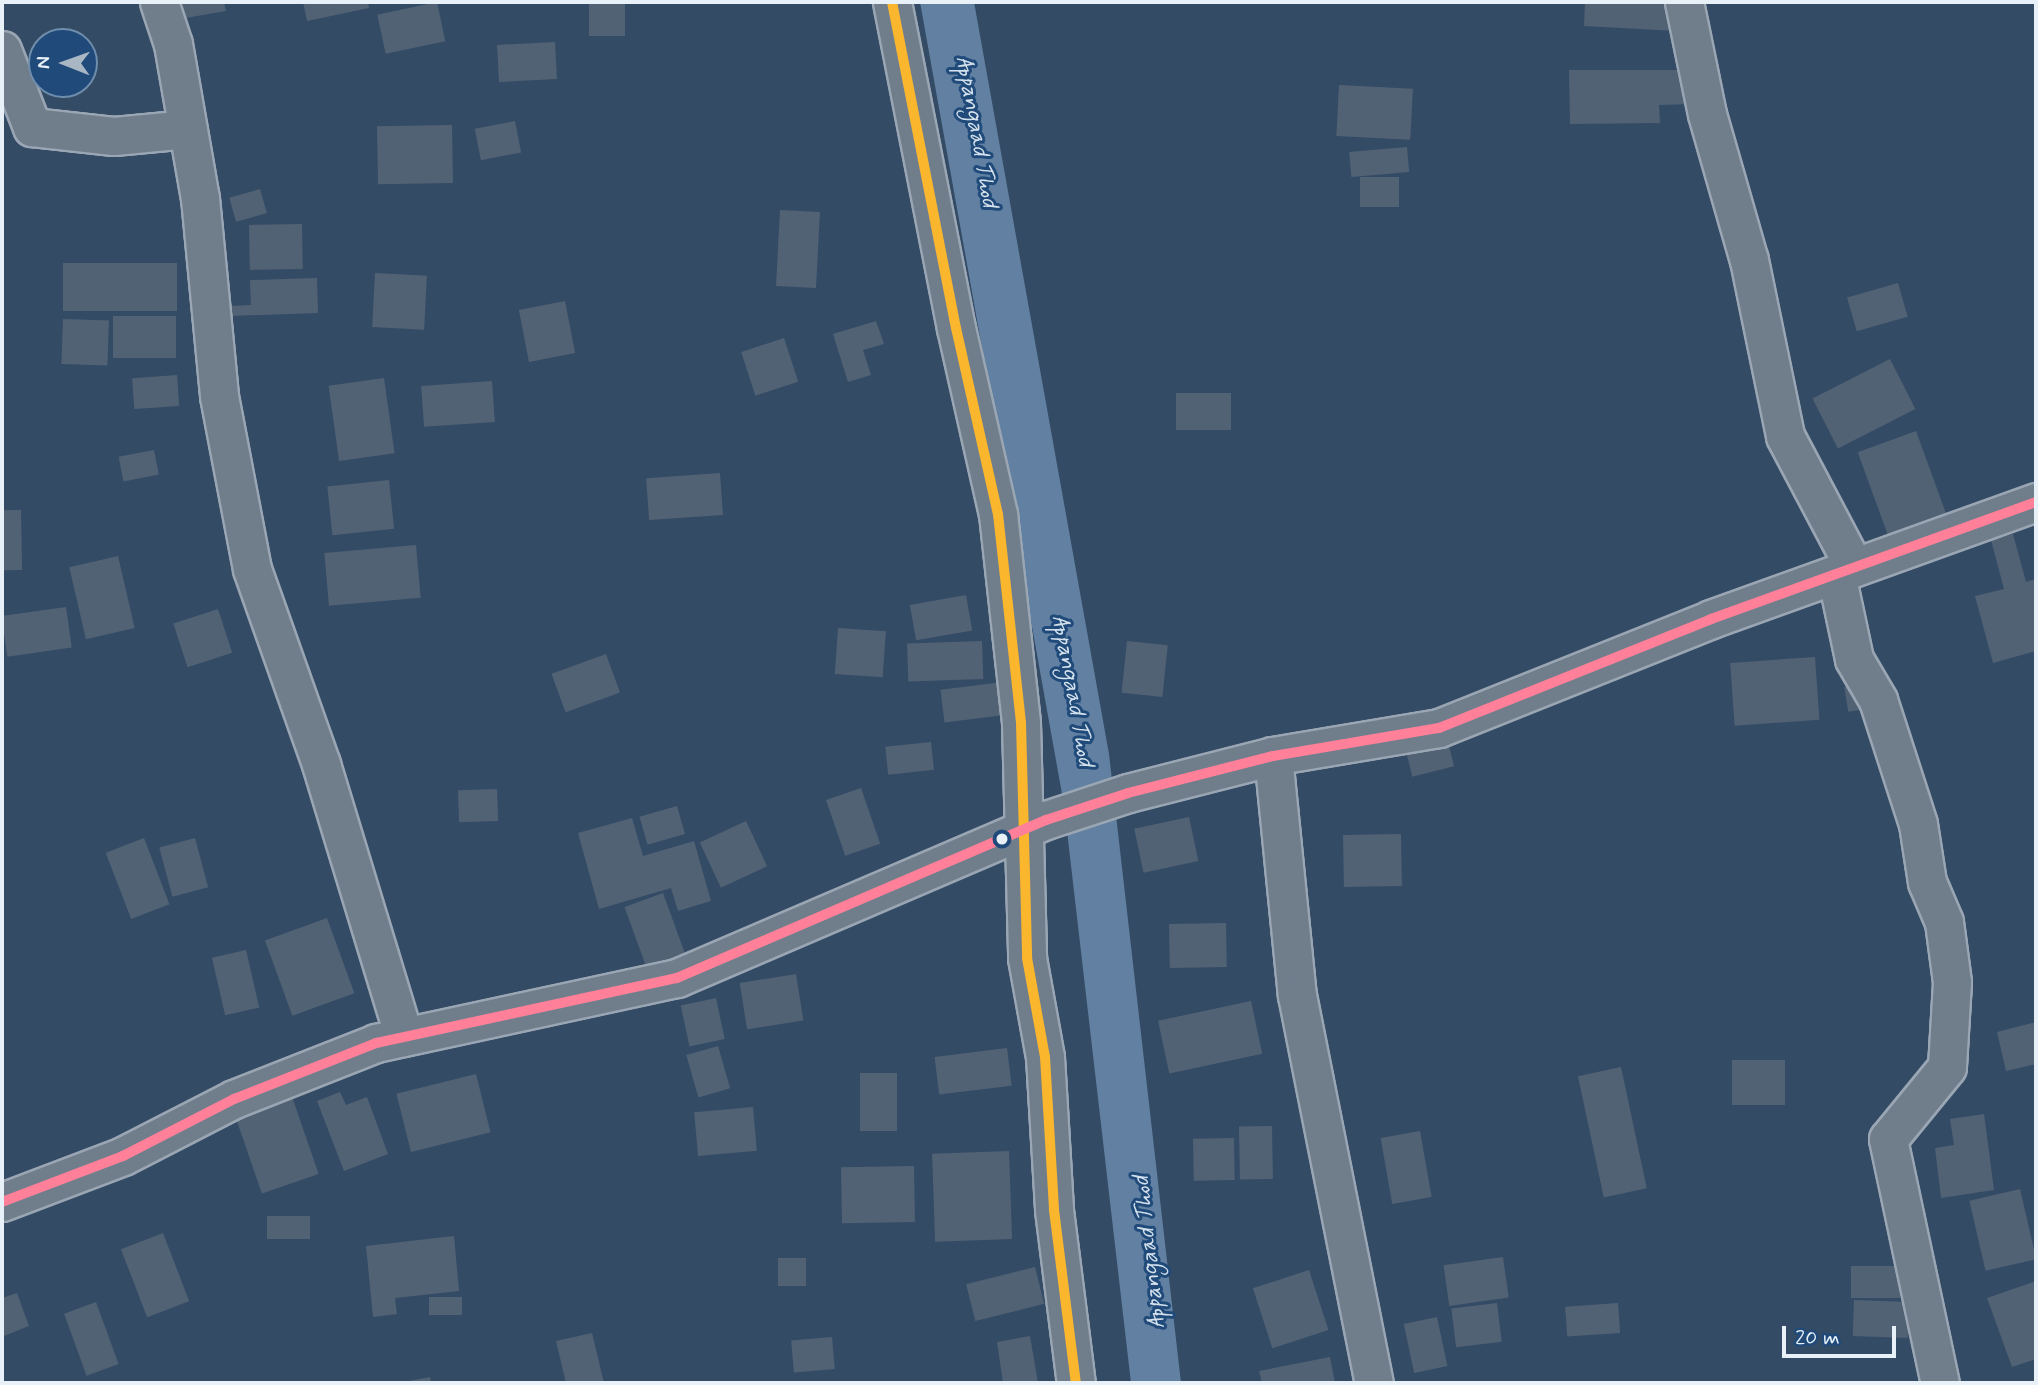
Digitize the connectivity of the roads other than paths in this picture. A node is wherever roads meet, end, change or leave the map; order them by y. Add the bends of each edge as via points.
1 (159, 2) edge
2 (892, 2) edge
3 (1685, 2) edge
4 (2, 50) edge
5 (188, 129) junction
6 (2036, 502) edge
7 (1845, 571) junction
8 (1273, 756) junction
9 (1036, 825) junction
10 (404, 1037) junction
11 (2, 1202) edge
12 (1076, 1383) edge
13 (1374, 1383) edge
14 (1940, 1383) edge

1 - 5 street via 173,44
2 - 9 street via 998,514
3 - 7 street via 1707,114 1749,260 1785,436
4 - 5 street via 32,127 114,136
5 - 10 street via 200,198 219,397 252,569 321,764
6 - 7 street
7 - 8 street via 1439,728
7 - 14 street via 1854,659 1878,700 1918,824 1927,882 1944,922 1952,982 1947,1067 1888,1139
8 - 9 street via 1128,793
8 - 13 street via 1297,995
9 - 10 street via 677,978
9 - 12 street via 1027,958 1045,1057 1054,1210
10 - 11 street via 376,1043 234,1099 123,1156

